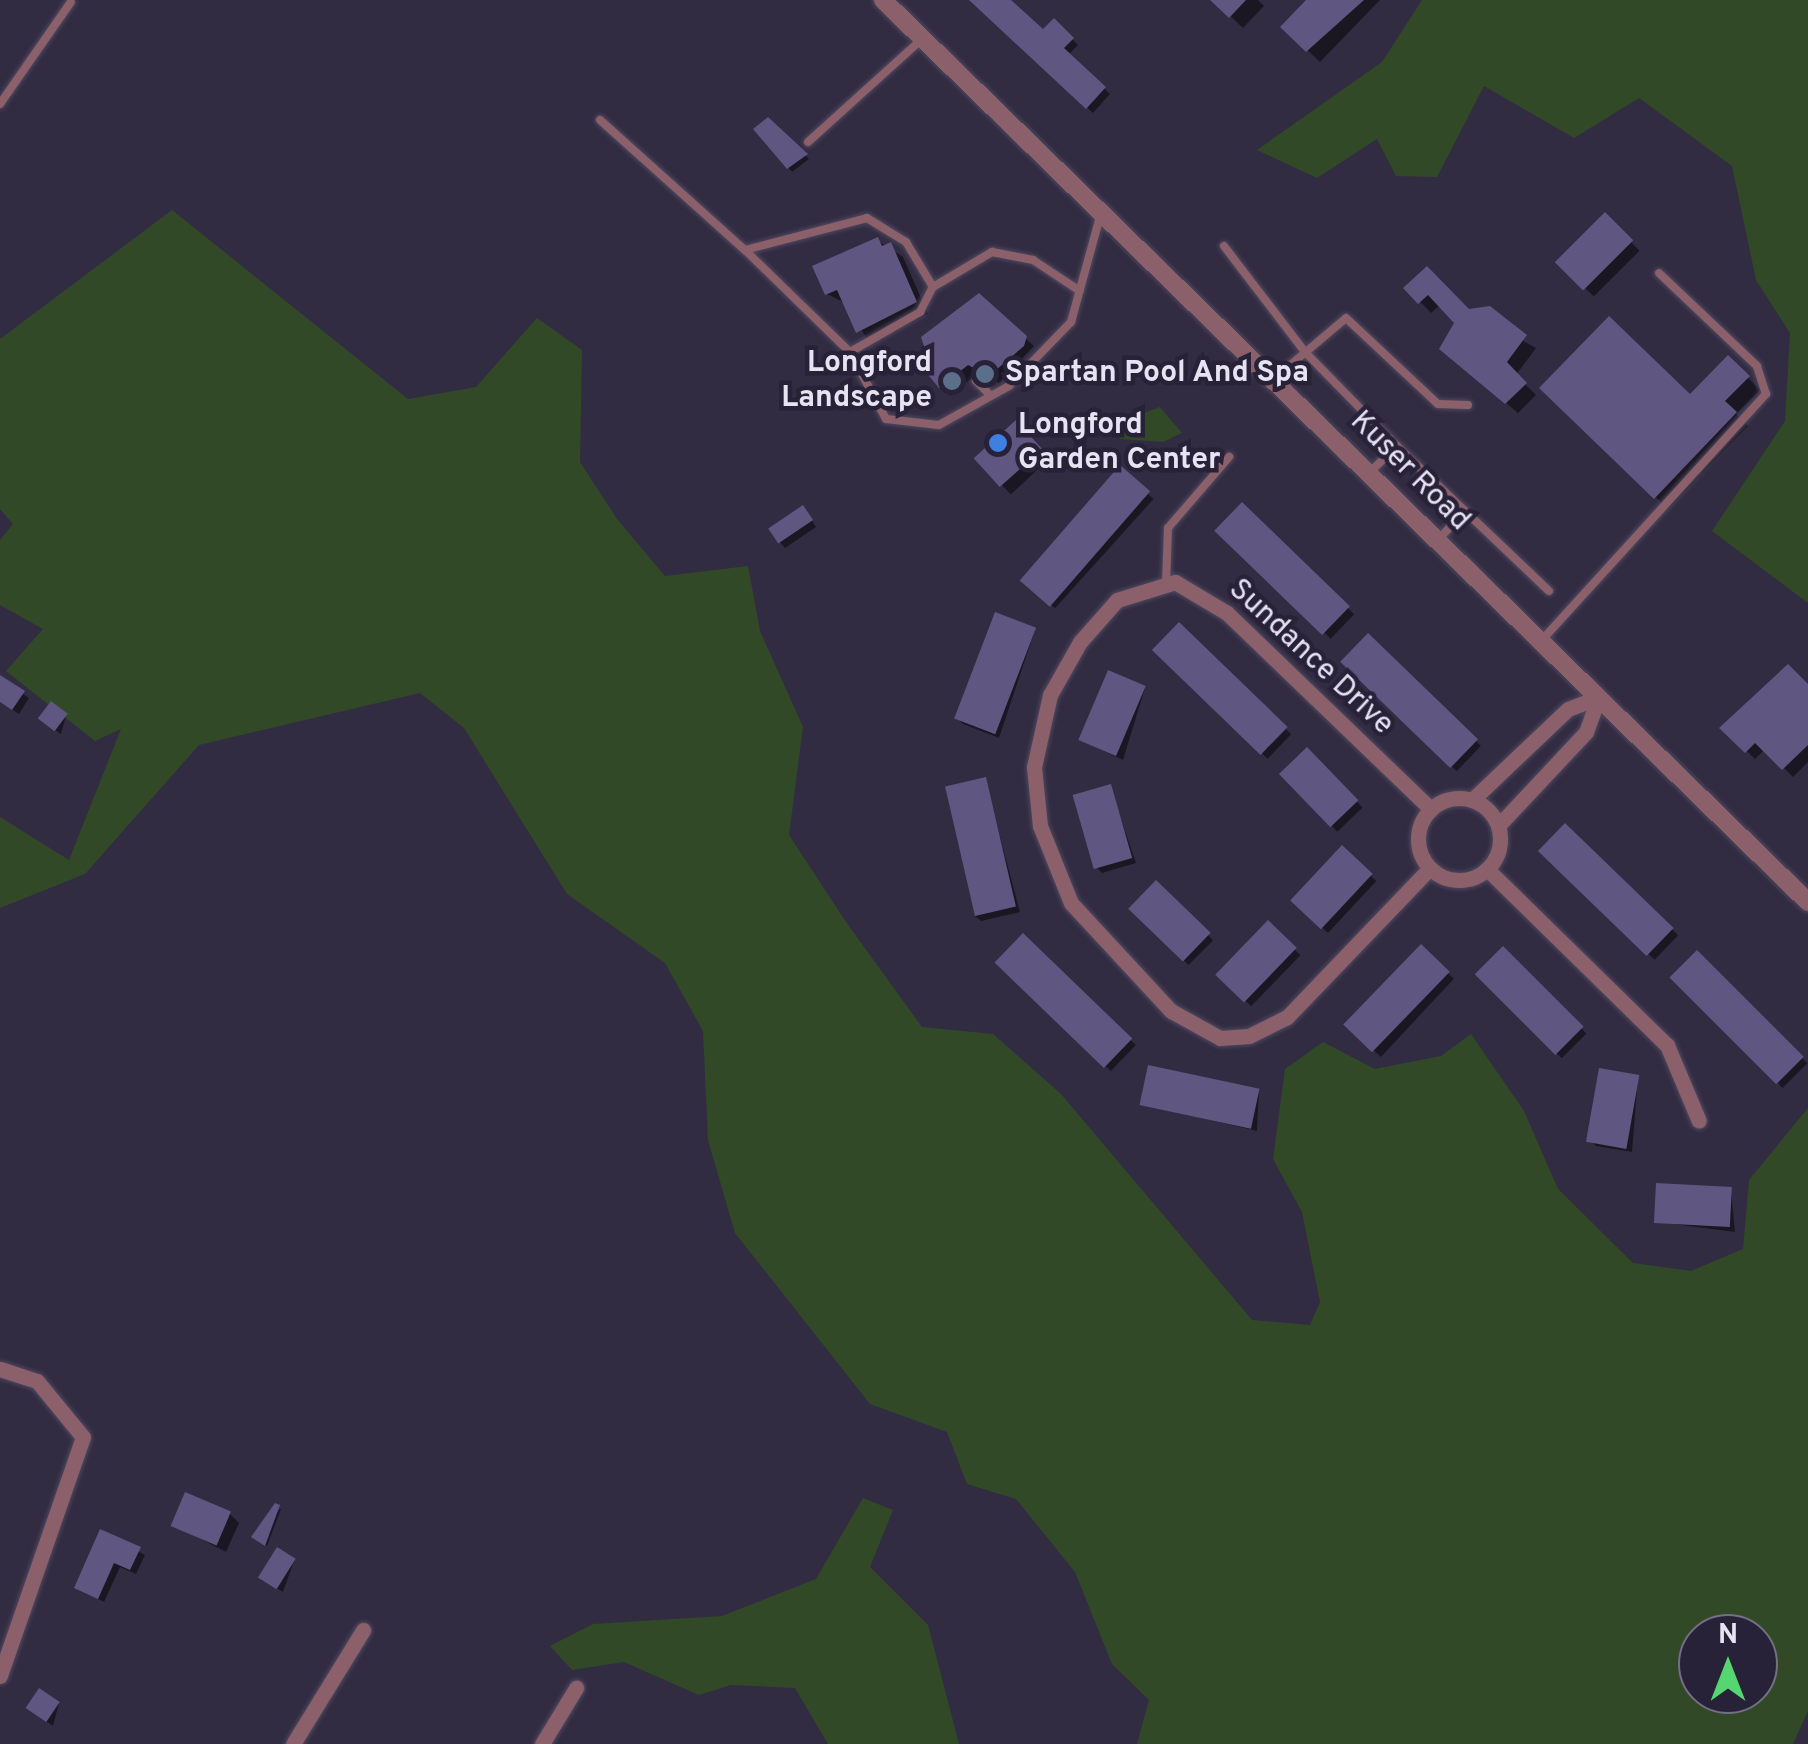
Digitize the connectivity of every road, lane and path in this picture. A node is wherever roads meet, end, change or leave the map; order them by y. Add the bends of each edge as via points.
1 (882, 0) edge
2 (71, 2) edge
3 (923, 38) junction
4 (0, 104) edge
5 (600, 120) dead end
6 (808, 142) dead end
7 (1102, 208) junction
8 (1224, 246) dead end
9 (745, 250) junction
10 (1659, 273) dead end
11 (932, 287) junction
12 (1080, 291) junction
13 (850, 352) junction
14 (1305, 352) junction
15 (982, 377) dead end
16 (1275, 378) junction
17 (990, 395) junction
18 (1468, 405) dead end
19 (1396, 446) junction
20 (1229, 456) dead end
21 (1370, 472) junction
22 (1464, 511) junction
23 (1438, 539) junction
24 (1166, 582) junction
25 (1548, 591) dead end
26 (1542, 640) junction
27 (1598, 697) junction
28 (1472, 800) junction
29 (1431, 809) junction
30 (1498, 826) junction
31 (1430, 868) junction
32 (1486, 869) junction
33 (1808, 902) edge
34 (1699, 1121) dead end
35 (0, 1369) edge
36 (363, 1630) dead end
37 (0, 1676) edge
38 (576, 1688) dead end
39 (293, 1744) edge
40 (542, 1744) edge

1 - 3 street, Kuser Road
2 - 4 lane
3 - 6 lane
3 - 7 street, Kuser Road
5 - 9 lane
7 - 12 lane
7 - 16 street, Kuser Road
8 - 14 lane
9 - 11 lane via 868,218 906,242
9 - 13 lane
10 - 26 lane via 1758,366 1766,394
11 - 12 lane via 992,252 1043,264
11 - 13 lane via 920,312
12 - 17 lane via 1070,322 1040,360
13 - 17 lane via 886,419 900,426 940,425
14 - 16 lane
14 - 18 lane via 1346,318 1438,404
14 - 19 lane
15 - 17 lane
16 - 21 street, Kuser Road
19 - 21 lane
19 - 22 lane
20 - 24 lane via 1168,528
21 - 23 street, Kuser Road
22 - 23 lane
22 - 25 lane
23 - 26 street, Kuser Road
24 - 29 street, Sundance Drive via 1226,613
24 - 31 street via 1117,600 1080,642 1050,694 1038,742 1034,801 1047,854 1104,945 1188,1024 1220,1038 1249,1036 1308,998
26 - 27 street, Kuser Road
27 - 28 street via 1568,709
27 - 30 street via 1586,732
27 - 33 street, Kuser Road
28 - 29 street
28 - 30 street
29 - 31 street via 1418,838
30 - 32 street
31 - 32 street via 1454,879
32 - 34 street via 1667,1046
35 - 37 street via 37,1382 83,1437
36 - 39 street
38 - 40 street

